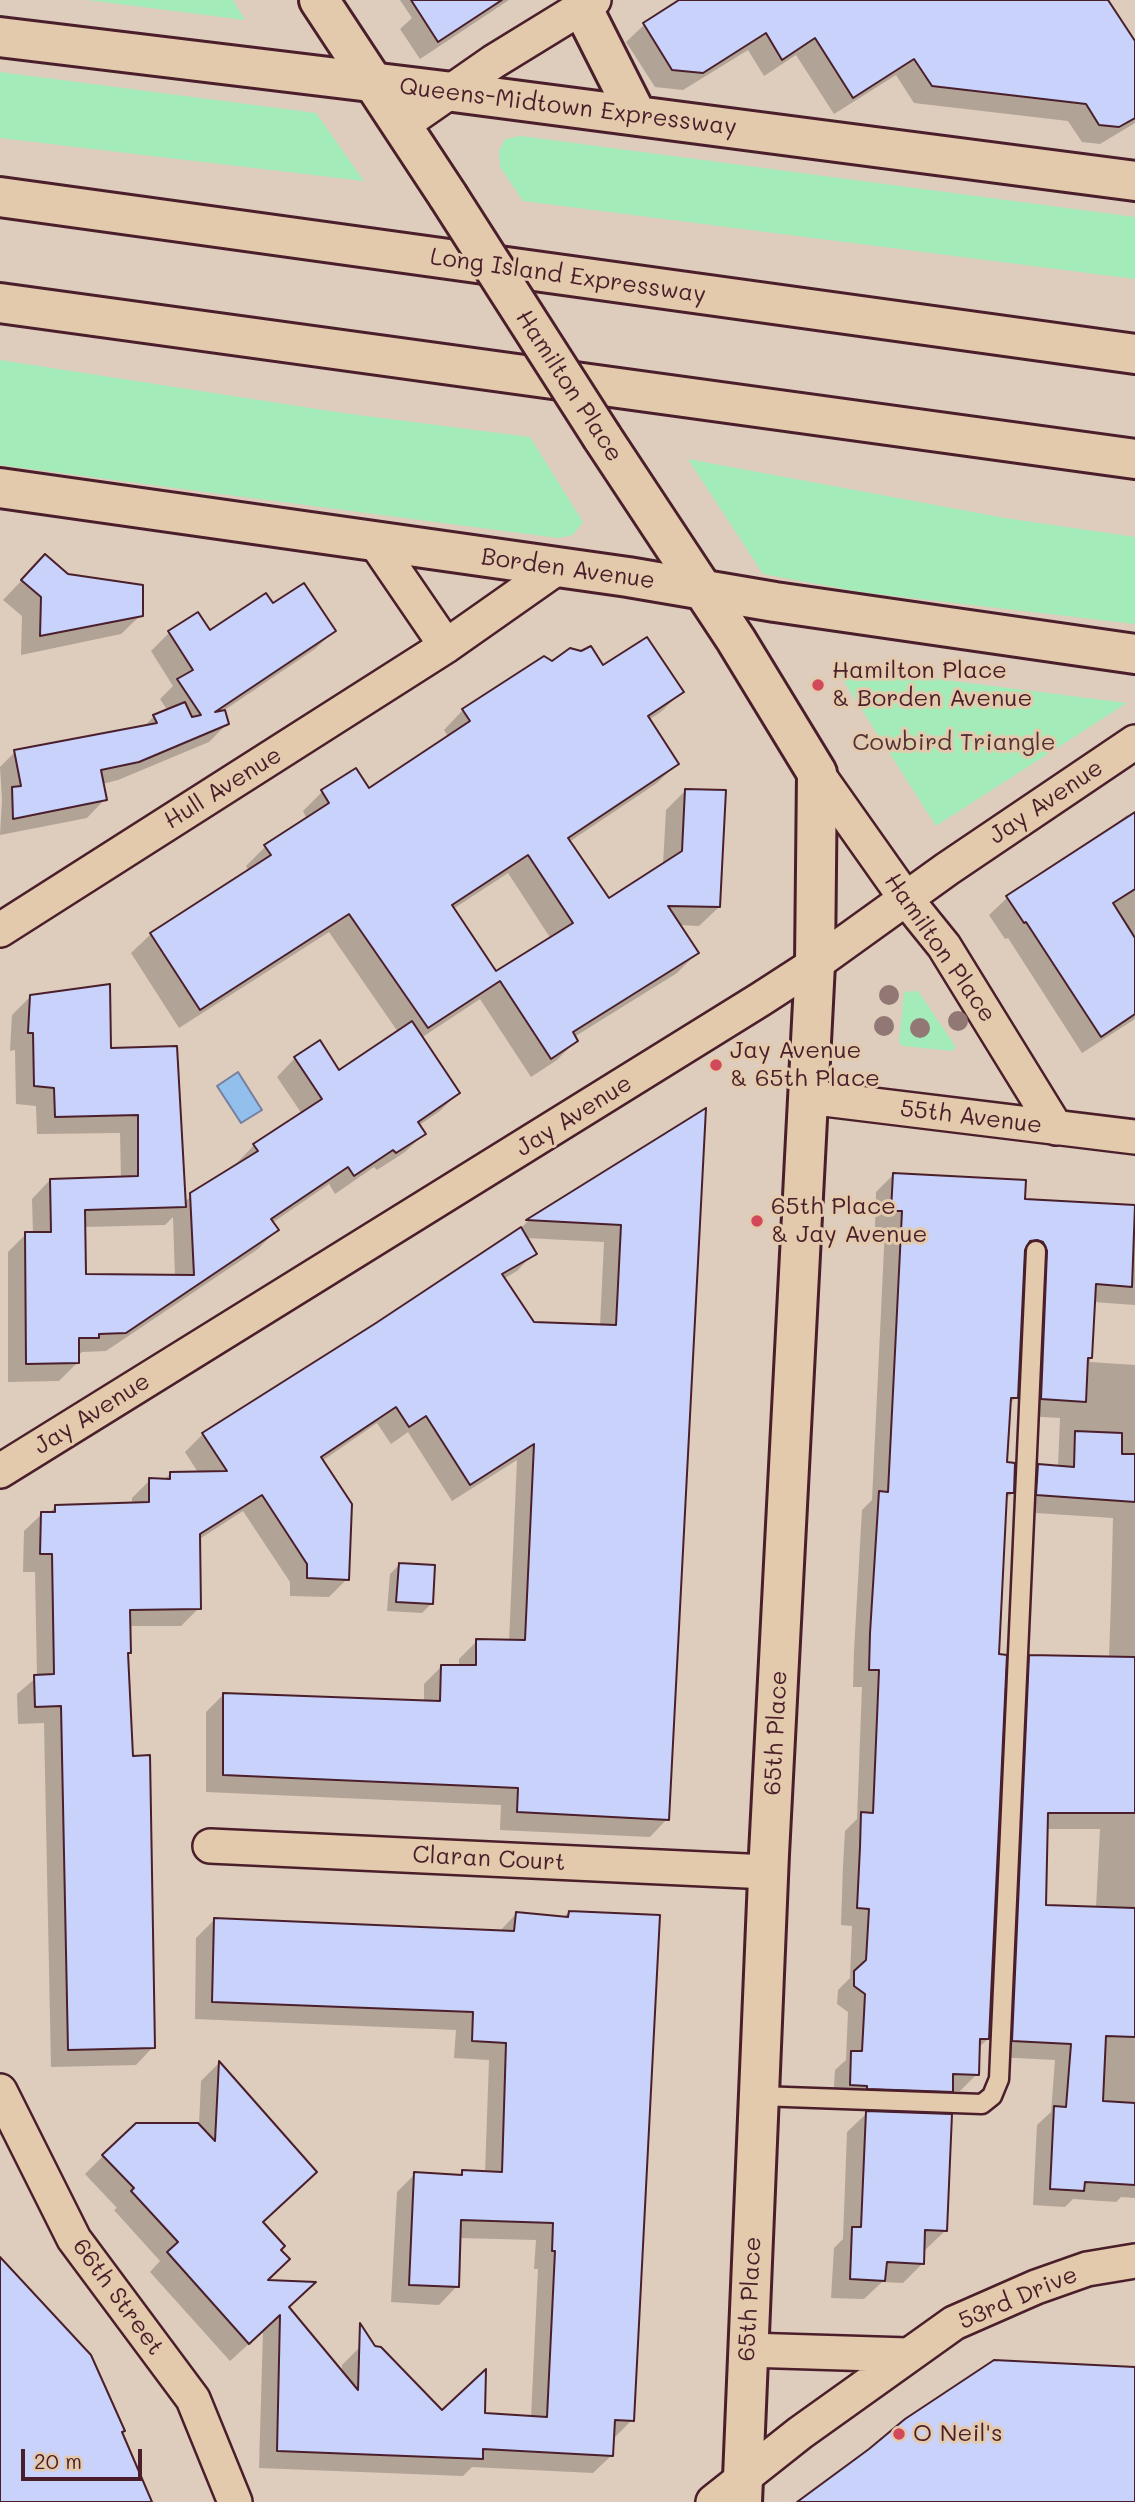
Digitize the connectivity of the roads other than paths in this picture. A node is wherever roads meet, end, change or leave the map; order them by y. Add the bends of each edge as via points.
1 (318, 0) edge
2 (588, 4) edge
3 (0, 37) edge
4 (371, 82) junction
5 (453, 92) junction
6 (637, 116) junction
7 (401, 126) junction
8 (1135, 181) edge
9 (0, 197) edge
10 (0, 303) edge
11 (1135, 354) edge
12 (1088, 452) junction
13 (1135, 459) edge
14 (1135, 466) edge
15 (0, 488) edge
16 (375, 542) junction
17 (557, 568) junction
18 (701, 589) junction
19 (446, 646) junction
20 (1135, 654) edge
21 (1135, 741) edge
22 (817, 773) junction
23 (906, 899) junction
24 (0, 930) edge
25 (815, 964) junction
26 (808, 1097) junction
27 (1056, 1128) junction
28 (1135, 1137) edge
29 (1036, 1251) dead end
30 (0, 1471) edge
31 (210, 1846) dead end
32 (768, 1872) junction
33 (0, 2091) edge
34 (759, 2096) junction
35 (1135, 2261) edge
36 (747, 2350) junction
37 (908, 2354) junction
38 (742, 2490) edge
39 (235, 2502) edge
40 (713, 2502) edge

1 - 4 main road, Hamilton Place
2 - 5 street
2 - 6 main road
3 - 4 main road, Queens-Midtown Expressway
4 - 5 main road, Queens-Midtown Expressway
4 - 7 main road, Hamilton Place
5 - 6 main road, Queens-Midtown Expressway
5 - 7 street
6 - 8 main road, Queens-Midtown Expressway
7 - 18 main road, Hamilton Place, bridge
9 - 11 main road, Long Island Expressway
10 - 12 main road
12 - 13 main road
12 - 14 main road
15 - 16 main road, Borden Avenue
16 - 17 main road, Borden Avenue
16 - 19 street
17 - 18 main road, Borden Avenue
17 - 19 street, Hull Avenue
18 - 20 main road, Borden Avenue
18 - 22 main road, Hamilton Place
19 - 24 street, Hull Avenue
21 - 23 street, Jay Avenue
22 - 23 street, Hamilton Place
22 - 25 main road
23 - 25 street, Jay Avenue
23 - 27 street, Hamilton Place via 944,946
25 - 26 main road, 65th Place
25 - 30 street, Jay Avenue
26 - 27 street, 55th Avenue
26 - 32 main road, 65th Place
27 - 28 street, 55th Avenue
29 - 34 lane via 999,2078 992,2096 982,2104
31 - 32 street, Claran Court
32 - 34 main road, 65th Place
33 - 39 street, 66th Street via 74,2239 193,2399
34 - 36 main road, 65th Place
35 - 37 street, 53rd Drive via 1087,2269 1036,2287 954,2323
36 - 37 street
36 - 38 main road, 65th Place
37 - 38 street, 53rd Drive via 800,2432
38 - 40 street, 53rd Drive

